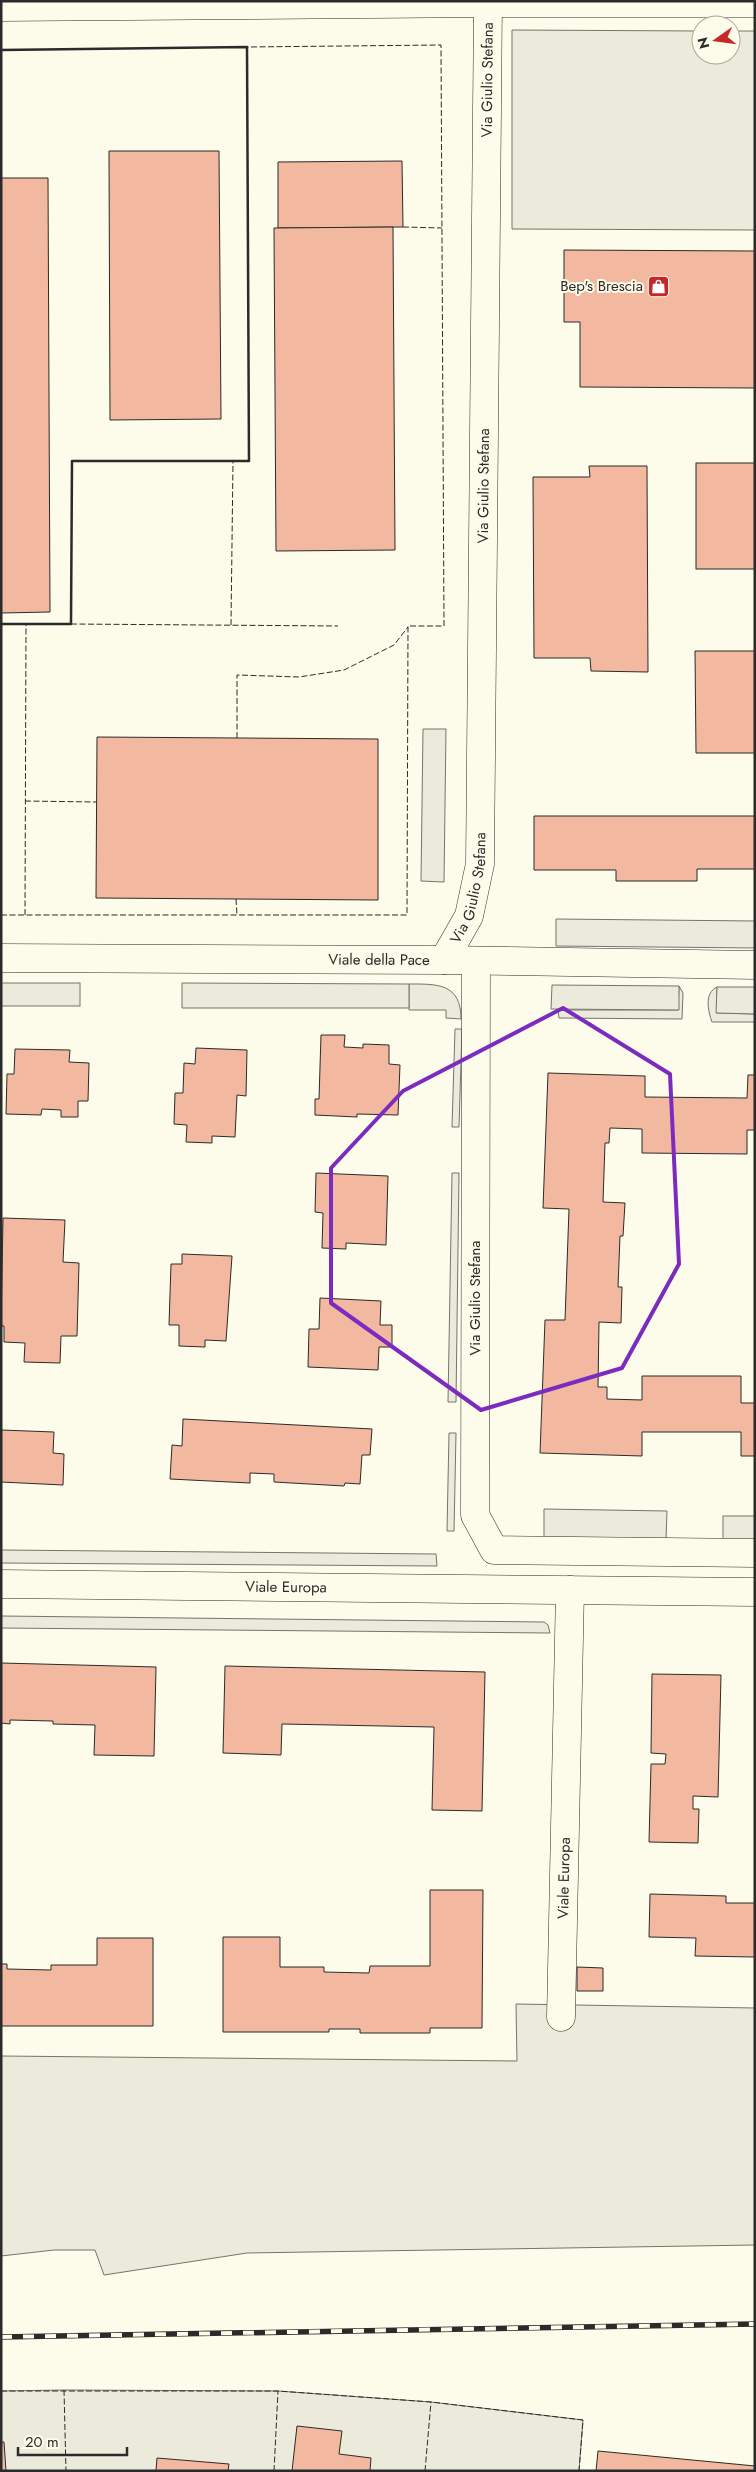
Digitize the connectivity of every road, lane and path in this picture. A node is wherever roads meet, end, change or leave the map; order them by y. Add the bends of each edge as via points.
1 (488, 3) junction
2 (755, 3) edge
3 (1, 7) edge
4 (1, 958) edge
5 (444, 960) junction
6 (476, 961) junction
7 (755, 965) edge
8 (755, 1553) edge
9 (1, 1584) edge
10 (570, 1590) junction
11 (755, 1592) edge
12 (561, 2017) dead end

1 - 2 street
1 - 3 street
1 - 5 street, Via Giulio Stefana via 480,864 470,916
4 - 5 street, Viale della Pace
5 - 6 street, Viale della Pace
6 - 7 street, Viale della Pace
6 - 8 street, Via Giulio Stefana via 475,1515 494,1550
9 - 10 street, Viale Europa
10 - 11 street, Viale Europa
10 - 12 street, Viale Europa

